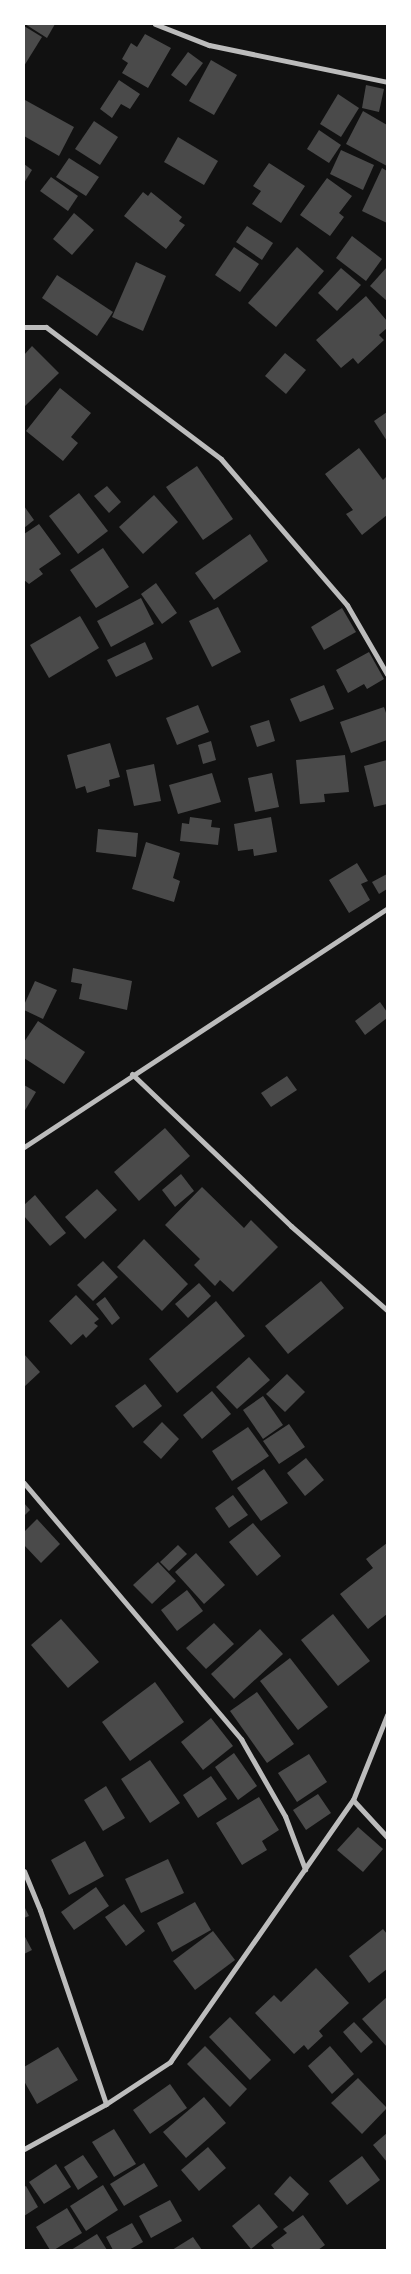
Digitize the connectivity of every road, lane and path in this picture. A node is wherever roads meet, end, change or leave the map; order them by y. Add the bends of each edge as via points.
1 (155, 24) edge
2 (387, 82) edge
3 (24, 327) edge
4 (387, 674) edge
5 (387, 909) edge
6 (132, 1074) junction
7 (24, 1147) edge
8 (387, 1310) edge
9 (24, 1483) edge
10 (387, 1715) edge
11 (353, 1800) junction
12 (387, 1837) edge
13 (305, 1869) junction
14 (24, 1872) edge
15 (106, 2104) junction
16 (24, 2149) edge

1 - 2 street via 209,45
3 - 4 street via 46,327 221,459 347,605
5 - 6 street
6 - 7 street
6 - 8 street via 291,1226
9 - 13 street via 241,1739 285,1816
10 - 11 street
11 - 12 street
11 - 13 street
13 - 15 street via 170,2062
14 - 15 street
15 - 16 street

